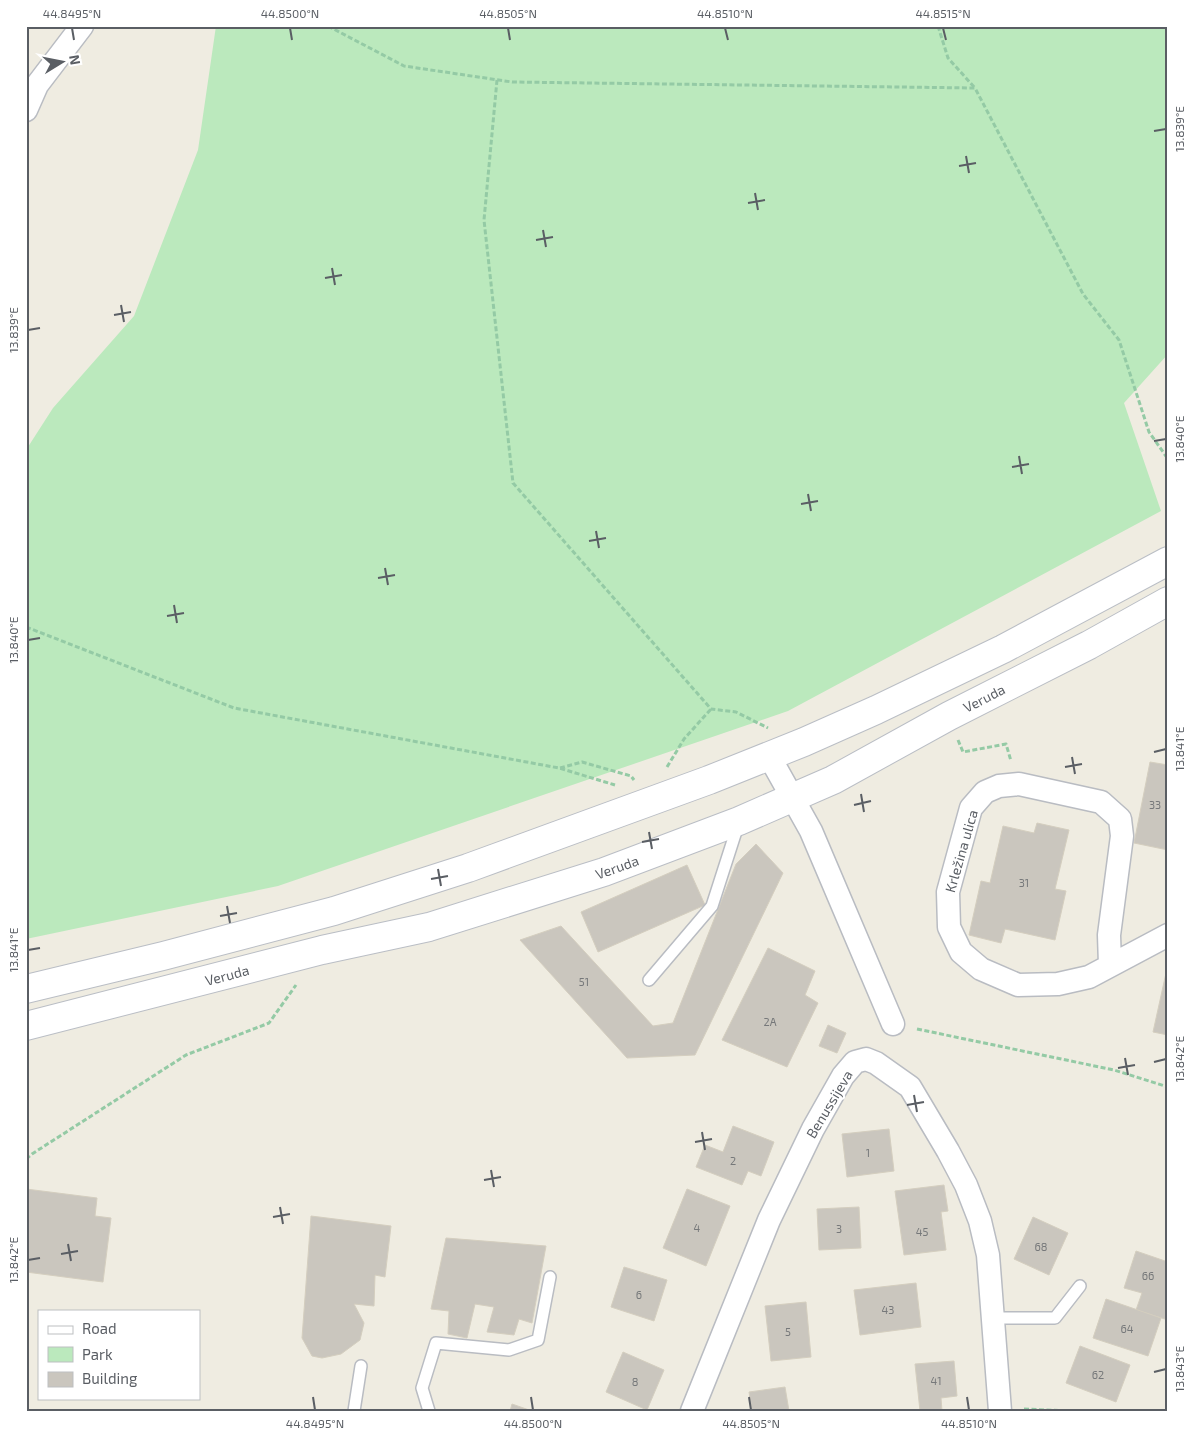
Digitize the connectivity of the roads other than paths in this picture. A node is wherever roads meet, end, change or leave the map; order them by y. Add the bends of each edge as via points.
1 (82, 26) edge
2 (26, 110) edge
3 (1168, 561) edge
4 (1168, 601) edge
5 (778, 752) junction
6 (792, 798) junction
7 (739, 821) junction
8 (1168, 935) edge
9 (1110, 965) junction
10 (649, 980) dead end
11 (26, 989) edge
12 (893, 1024) road end
13 (26, 1026) edge
14 (550, 1277) dead end
15 (1080, 1286) dead end
16 (993, 1318) junction
17 (361, 1366) dead end
18 (1000, 1409) edge
19 (354, 1411) edge
20 (429, 1411) edge
21 (692, 1411) edge

1 - 2 street via 37,85
3 - 5 main road via 1003,649 876,710
4 - 6 main road, Veruda via 832,780
5 - 6 street
5 - 11 main road via 651,796 468,868 334,911
6 - 7 main road, Veruda
6 - 12 street via 811,831
7 - 10 lane via 712,906
7 - 13 main road, Veruda via 604,872 429,927 322,950
8 - 9 street, Krležina ulica
9 - 9 street, Krležina ulica via 1109,935 1122,836 1120,819 1101,802 1019,784 999,786 985,792 971,808 948,892 950,927 961,952 981,969 1018,985 1058,984 1089,976
14 - 20 lane via 538,1340 509,1350 436,1343 422,1388
15 - 16 lane via 1055,1318
16 - 18 street, Benussijeva
16 - 21 street, Benussijeva via 988,1255 980,1221 948,1151 910,1086 876,1062 866,1059 855,1062 843,1076 812,1129 769,1220
17 - 19 lane

